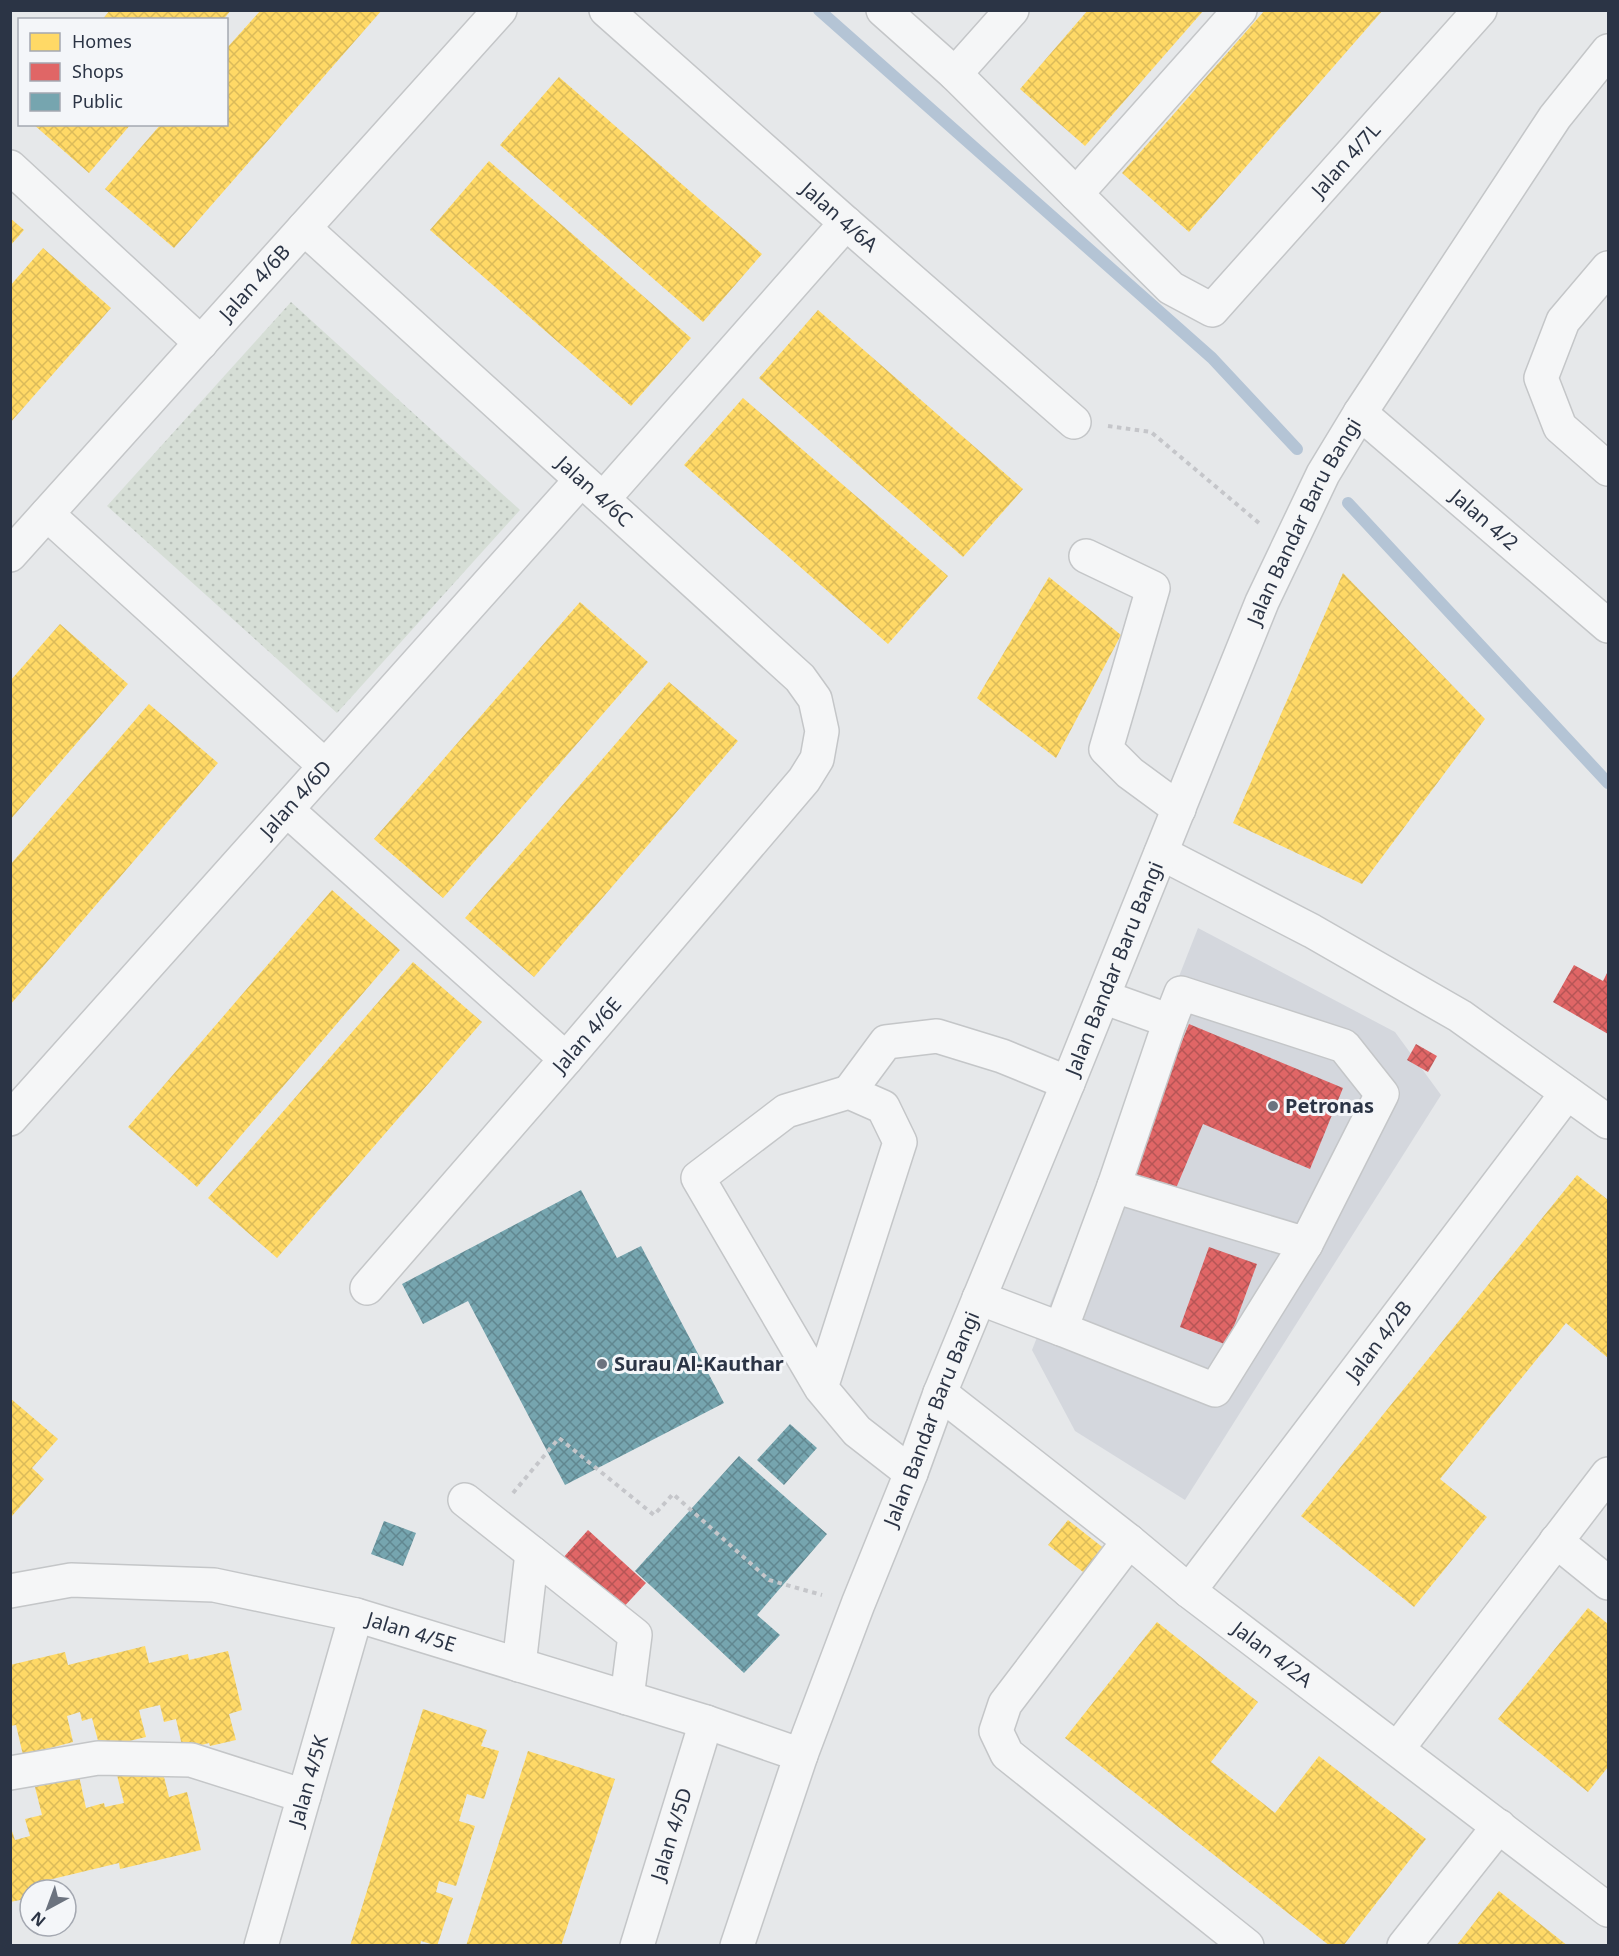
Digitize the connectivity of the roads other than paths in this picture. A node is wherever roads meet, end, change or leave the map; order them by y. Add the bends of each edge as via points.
1 (500, 10) edge
2 (606, 10) edge
3 (884, 10) edge
4 (1012, 10) edge
5 (1240, 10) edge
6 (1480, 10) edge
7 (1608, 51) edge
8 (955, 74) junction
9 (10, 167) edge
10 (1076, 194) junction
11 (846, 223) junction
12 (304, 228) junction
13 (1608, 268) edge
14 (201, 343) junction
15 (1360, 412) junction
16 (1074, 422) road end
17 (1608, 469) edge
18 (592, 489) junction
19 (47, 514) junction
20 (10, 555) edge
21 (1086, 556) dead end
22 (1608, 626) edge
23 (325, 766) junction
24 (804, 780) joint
25 (1179, 809) junction
26 (287, 810) junction
27 (1161, 853) junction
28 (1103, 997) junction
29 (1170, 1021) junction
30 (566, 1059) junction
31 (1068, 1083) junction
32 (849, 1092) junction
33 (1567, 1093) junction
34 (10, 1119) edge
35 (1608, 1122) edge
36 (1114, 1186) junction
37 (1306, 1244) junction
38 (367, 1288) dead end
39 (979, 1298) junction
40 (1061, 1329) junction
41 (821, 1388) junction
42 (940, 1393) junction
43 (911, 1473) junction
44 (1608, 1474) edge
45 (465, 1500) dead end
46 (1129, 1540) junction
47 (1556, 1541) junction
48 (532, 1553) junction
49 (1608, 1583) edge
50 (10, 1591) edge
51 (1189, 1591) junction
52 (356, 1615) junction
53 (519, 1665) junction
54 (627, 1698) junction
55 (706, 1722) junction
56 (1398, 1748) junction
57 (801, 1755) junction
58 (10, 1773) edge
59 (304, 1796) junction
60 (1499, 1826) junction
61 (1608, 1910) edge
62 (261, 1946) edge
63 (637, 1946) edge
64 (737, 1946) edge
65 (1247, 1946) edge
66 (1404, 1946) edge

1 - 12 street, Jalan 4/6B
2 - 11 street, Jalan 4/6A
3 - 8 street
4 - 8 street
5 - 10 street
6 - 10 street, Jalan 4/7L via 1212,310 1171,288
7 - 15 street, Jalan Bandar Baru Bangi via 1555,117
8 - 10 street
9 - 14 street
11 - 16 street, Jalan 4/6A
11 - 18 street, Jalan 4/6D
12 - 14 street, Jalan 4/6B
12 - 18 street, Jalan 4/6C
13 - 17 street via 1563,321 1541,378 1560,427
14 - 19 street, Jalan 4/6B
15 - 22 street, Jalan 4/2
15 - 25 street, Jalan Bandar Baru Bangi via 1323,474 1262,602
18 - 23 street, Jalan 4/6D
18 - 24 street, Jalan 4/6C via 800,678 815,699 822,731 817,759
19 - 20 street, Jalan 4/6B
19 - 23 street
21 - 25 street via 1153,588 1106,748 1130,773
23 - 26 street, Jalan 4/6D
24 - 30 street, Jalan 4/6E
25 - 27 street, Jalan Bandar Baru Bangi
26 - 30 street
26 - 34 street, Jalan 4/6D
27 - 28 street, Jalan Bandar Baru Bangi
27 - 33 street via 1312,931 1460,1016
28 - 29 street
28 - 31 street, Jalan Bandar Baru Bangi
29 - 36 street
29 - 37 street via 1181,993 1344,1046 1382,1094
30 - 38 street, Jalan 4/6E
31 - 32 street via 1002,1056 937,1036 886,1042
31 - 39 street, Jalan Bandar Baru Bangi
32 - 41 street via 883,1107 900,1142
32 - 41 street via 786,1111 698,1178
33 - 35 street
33 - 51 street, Jalan 4/2B
36 - 37 street
36 - 40 street
37 - 40 street via 1215,1390
39 - 40 street
39 - 42 street, Jalan Bandar Baru Bangi
41 - 43 street via 857,1431
42 - 43 street, Jalan Bandar Baru Bangi
42 - 46 street, Jalan 4/2A
43 - 57 street, Jalan Bandar Baru Bangi
44 - 47 street
45 - 48 street
46 - 51 street, Jalan 4/2A
46 - 65 street via 1005,1704 996,1731 1007,1754
47 - 49 street
47 - 56 street
48 - 53 street
48 - 54 street via 635,1635
50 - 52 street, Jalan 4/5E via 71,1580 214,1585
51 - 56 street, Jalan 4/2A
52 - 53 street, Jalan 4/5E
52 - 59 street, Jalan 4/5K
53 - 54 street, Jalan 4/5E
54 - 55 street, Jalan 4/5E
55 - 57 street, Jalan 4/5E
55 - 63 street, Jalan 4/5D
56 - 60 street, Jalan 4/2A
57 - 64 street, Jalan Bandar Baru Bangi
58 - 59 street via 98,1758 191,1760
59 - 62 street, Jalan 4/5K
60 - 61 street, Jalan 4/2A
60 - 66 street

